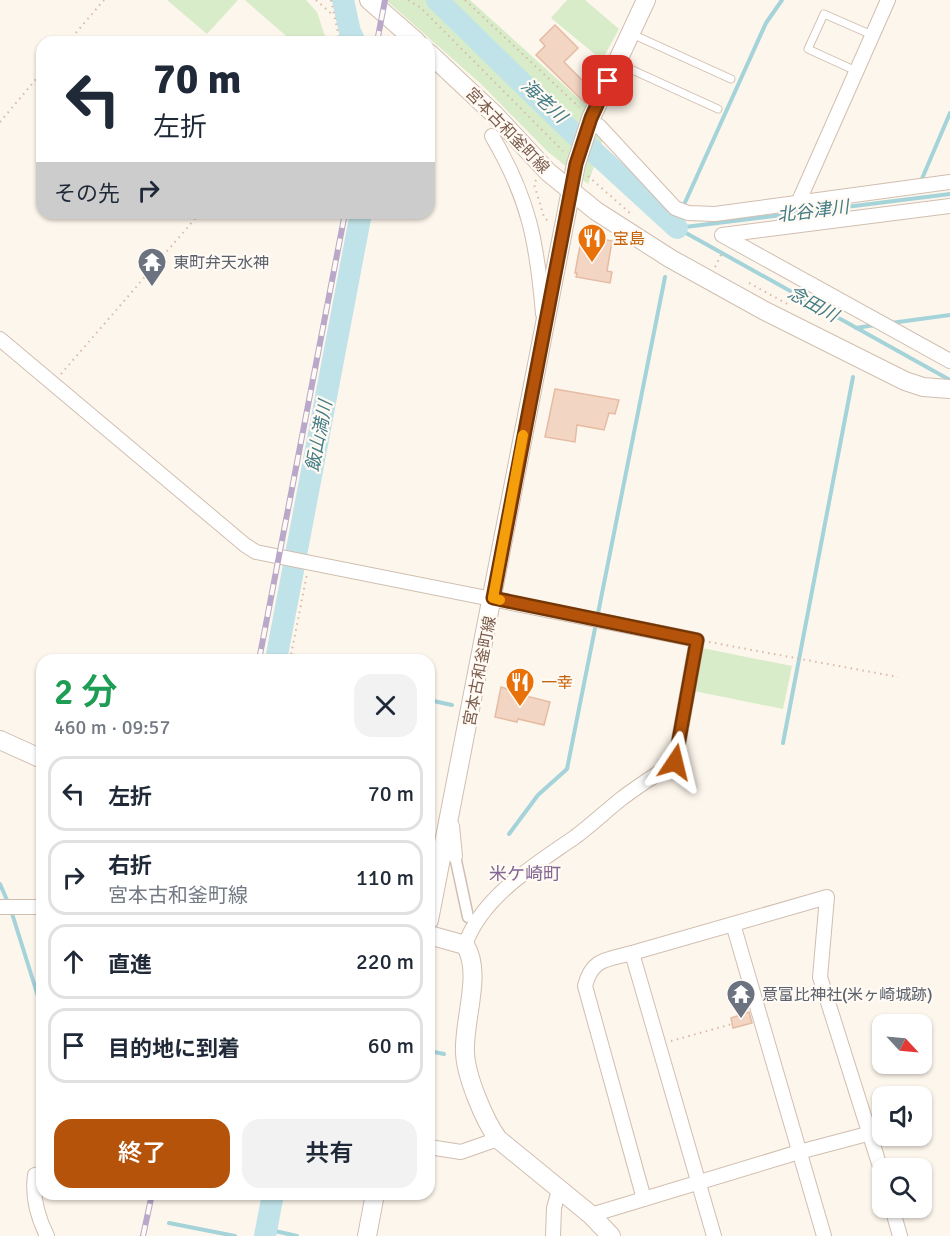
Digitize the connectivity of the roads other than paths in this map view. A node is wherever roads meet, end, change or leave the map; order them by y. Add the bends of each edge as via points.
1 (369, 0) edge
2 (645, 0) edge
3 (888, 0) edge
4 (630, 32) junction
5 (872, 35) junction
6 (410, 36) edge
7 (435, 59) edge
8 (616, 63) junction
9 (856, 71) junction
10 (731, 79) dead end
11 (718, 109) dead end
12 (590, 121) junction
13 (492, 136) dead end
14 (950, 182) edge
15 (571, 193) junction
16 (798, 203) junction
17 (950, 206) edge
18 (544, 328) junction
19 (0, 339) edge
20 (950, 361) edge
21 (950, 388) edge
22 (493, 598) junction
23 (0, 740) edge
24 (36, 756) edge
25 (452, 807) junction
26 (455, 856) joint
27 (435, 891) edge
28 (0, 907) edge
29 (36, 907) edge
30 (733, 924) junction
31 (468, 930) junction
32 (435, 934) edge
33 (632, 953) junction
34 (871, 1133) junction
35 (498, 1139) junction
36 (435, 1148) edge
37 (799, 1152) junction
38 (878, 1158) edge
39 (36, 1175) edge
40 (698, 1183) junction
41 (559, 1190) junction
42 (644, 1199) junction
43 (374, 1200) edge
44 (591, 1215) junction
45 (895, 1218) edge
46 (47, 1236) edge
47 (367, 1236) edge
48 (553, 1236) edge
49 (611, 1236) edge
50 (714, 1236) edge
51 (824, 1236) edge
52 (900, 1236) edge

1 - 6 street
2 - 4 street
3 - 5 street
4 - 8 street
4 - 10 lane
5 - 9 street
5 - 9 lane via 824,14 808,49
7 - 15 street, 宮本古和釜町線
8 - 11 lane
8 - 12 street
9 - 16 street
12 - 15 street via 571,152
12 - 16 street via 675,208 688,213 716,214
13 - 18 street via 520,188 528,214
14 - 16 street
15 - 18 street, 宮本古和釜町線
15 - 21 street via 671,259 763,310 905,381 923,387
17 - 20 street via 722,236
18 - 22 street, 宮本古和釜町線
19 - 22 street via 256,552
22 - 25 street, 宮本古和釜町線
22 - 31 street via 697,640 675,762 545,856
23 - 24 street
25 - 26 street
25 - 27 street, 宮本古和釜町線
26 - 31 street
28 - 29 street
30 - 33 street
30 - 34 street via 827,897 820,977
30 - 37 street
31 - 32 street
31 - 35 street via 473,968 465,1055 478,1099
33 - 40 street
33 - 42 street via 596,963 585,986
34 - 37 street
34 - 38 street
35 - 36 street via 461,1152
35 - 41 street
37 - 40 street
37 - 51 street
39 - 46 street via 33,1188
40 - 42 street
40 - 50 street
41 - 44 street
41 - 48 street
42 - 44 street
43 - 47 street
44 - 49 street
45 - 52 street

